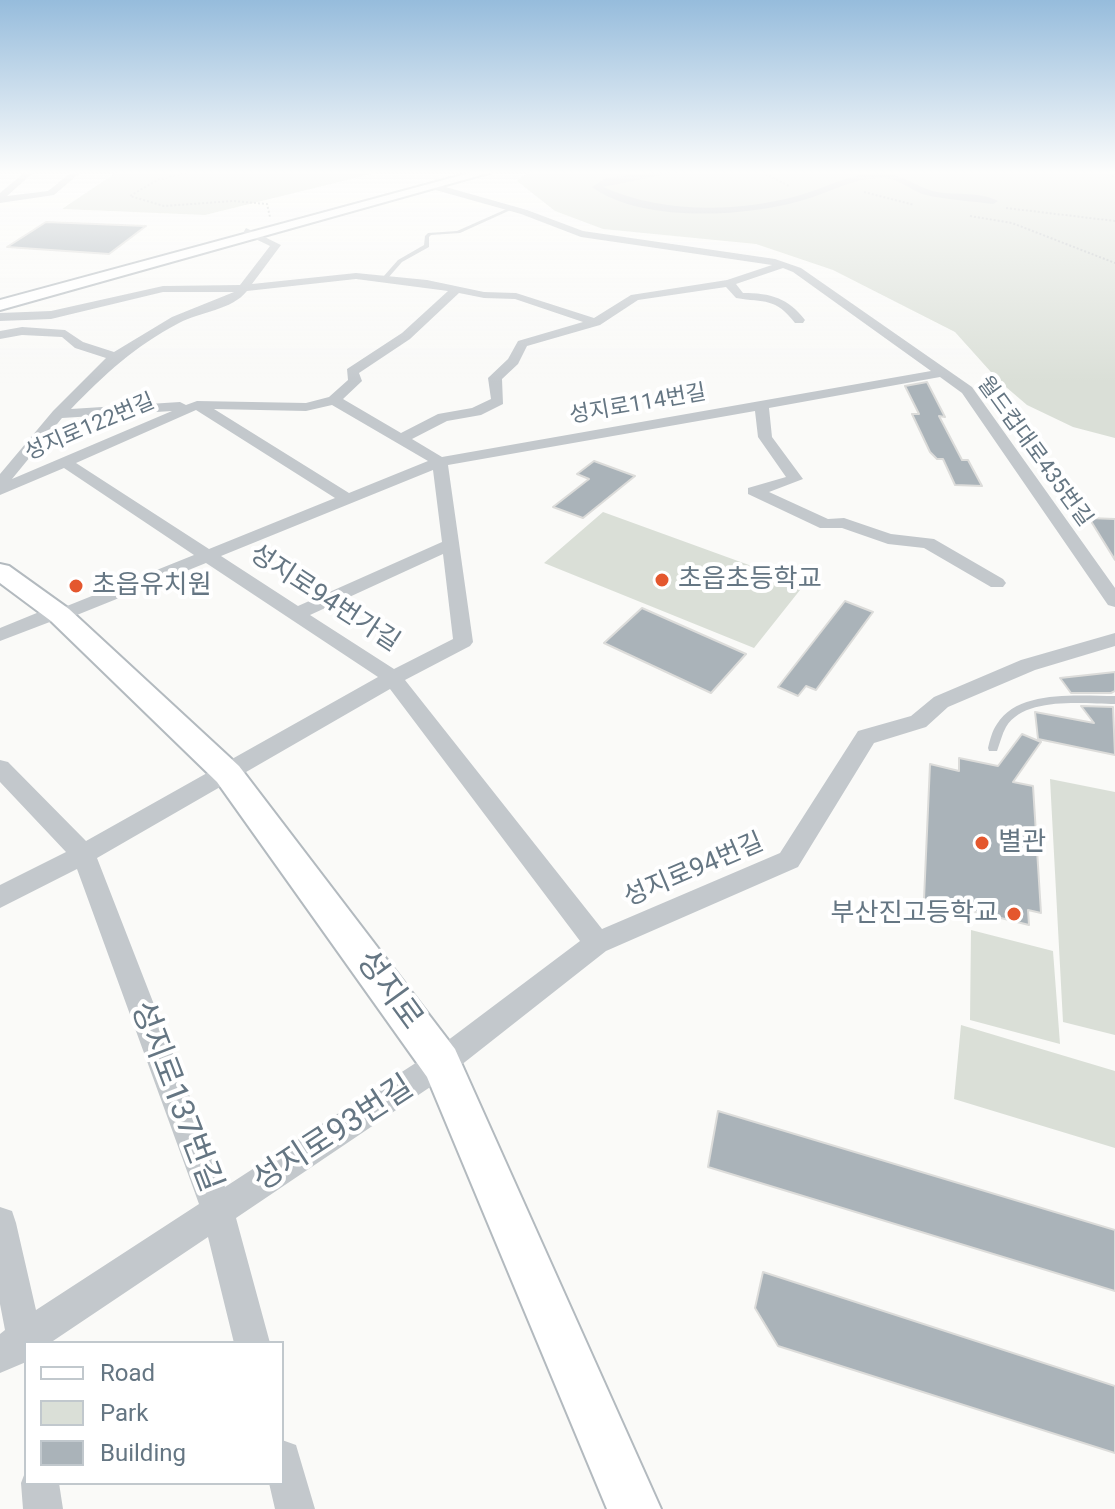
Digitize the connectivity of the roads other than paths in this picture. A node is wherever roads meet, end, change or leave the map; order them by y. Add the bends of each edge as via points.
1 (218, 242) edge
2 (222, 242) edge
3 (270, 242) edge
4 (427, 242) edge
5 (629, 242) edge
6 (783, 265) junction
7 (386, 277) junction
8 (729, 283) junction
9 (243, 288) junction
10 (459, 288) junction
11 (0, 296) edge
12 (0, 305) edge
13 (0, 317) edge
14 (799, 320) dead end
15 (596, 322) junction
16 (0, 335) edge
17 (115, 357) junction
18 (941, 371) junction
19 (334, 400) junction
20 (197, 405) junction
21 (762, 406) junction
22 (58, 414) junction
23 (401, 439) junction
24 (65, 462) junction
25 (440, 462) junction
26 (0, 484) edge
27 (0, 490) edge
28 (347, 499) junction
29 (449, 545) junction
30 (206, 555) junction
31 (0, 571) edge
32 (997, 583) dead end
33 (1115, 601) edge
34 (58, 613) junction
35 (296, 614) junction
36 (0, 635) edge
37 (1115, 639) edge
38 (392, 677) junction
39 (1115, 700) edge
40 (993, 748) dead end
41 (0, 768) edge
42 (228, 774) junction
43 (84, 855) junction
44 (0, 897) edge
45 (597, 943) junction
46 (441, 1063) junction
47 (218, 1211) junction
48 (0, 1223) edge
49 (251, 1341) edge
50 (17, 1345) edge
51 (284, 1467) edge
52 (40, 1485) edge
53 (43, 1509) edge
54 (295, 1509) edge
55 (634, 1509) edge

1 - 11 main road
2 - 12 main road
3 - 9 street via 276,245
4 - 7 lane
5 - 6 street, 월드컵대로435번길
6 - 8 street
6 - 18 street, 월드컵대로435번길 via 828,290
7 - 9 street via 343,276
7 - 10 street
8 - 14 street via 740,296 768,296 787,303
8 - 15 street via 635,297
9 - 13 street via 163,289 51,315
9 - 17 street via 236,297 176,320
10 - 15 street via 532,299
10 - 19 street via 403,339 352,372 355,381
15 - 23 street via 522,344 495,378 498,401 476,412 443,417
16 - 17 street via 34,330 65,334 79,345
17 - 22 street
18 - 21 street, 성지로114번길
18 - 33 street, 월드컵대로435번길 via 967,390
19 - 20 street, 성지로122번길 via 306,407
19 - 23 street
20 - 22 street
20 - 24 street, 성지로122번길
20 - 28 street, 성지로122번길
21 - 25 street, 성지로114번길
21 - 32 street via 765,437 795,479 754,491 826,524 844,523 888,539 928,543
22 - 26 street
23 - 25 street
24 - 27 street, 성지로122번길
24 - 30 street, 성지로94번가길
25 - 28 street, 성지로114번길
25 - 29 street
28 - 30 street, 성지로114번길
29 - 35 street
29 - 38 street via 463,642
30 - 34 street, 성지로114번길
30 - 35 street, 성지로94번가길
31 - 34 main road, 성지로
34 - 36 street, 성지로114번길
34 - 42 main road, 성지로
35 - 38 street, 성지로94번가길
37 - 45 street, 성지로94번길 via 1028,665 941,702 918,722 866,737 789,860
38 - 42 street
38 - 45 street, 성지로94번가길
39 - 40 lane via 1020,708 1002,725
41 - 43 street, 성지로137번길
42 - 43 street
42 - 46 main road, 성지로
43 - 44 street
43 - 47 street, 성지로137번길
45 - 46 street, 성지로94번길
46 - 47 street, 성지로93번길
46 - 55 main road, 성지로
47 - 49 street, 성지로137번길
47 - 50 street, 성지로93번길
48 - 50 street, 성지로93번길
51 - 54 street
52 - 53 street

